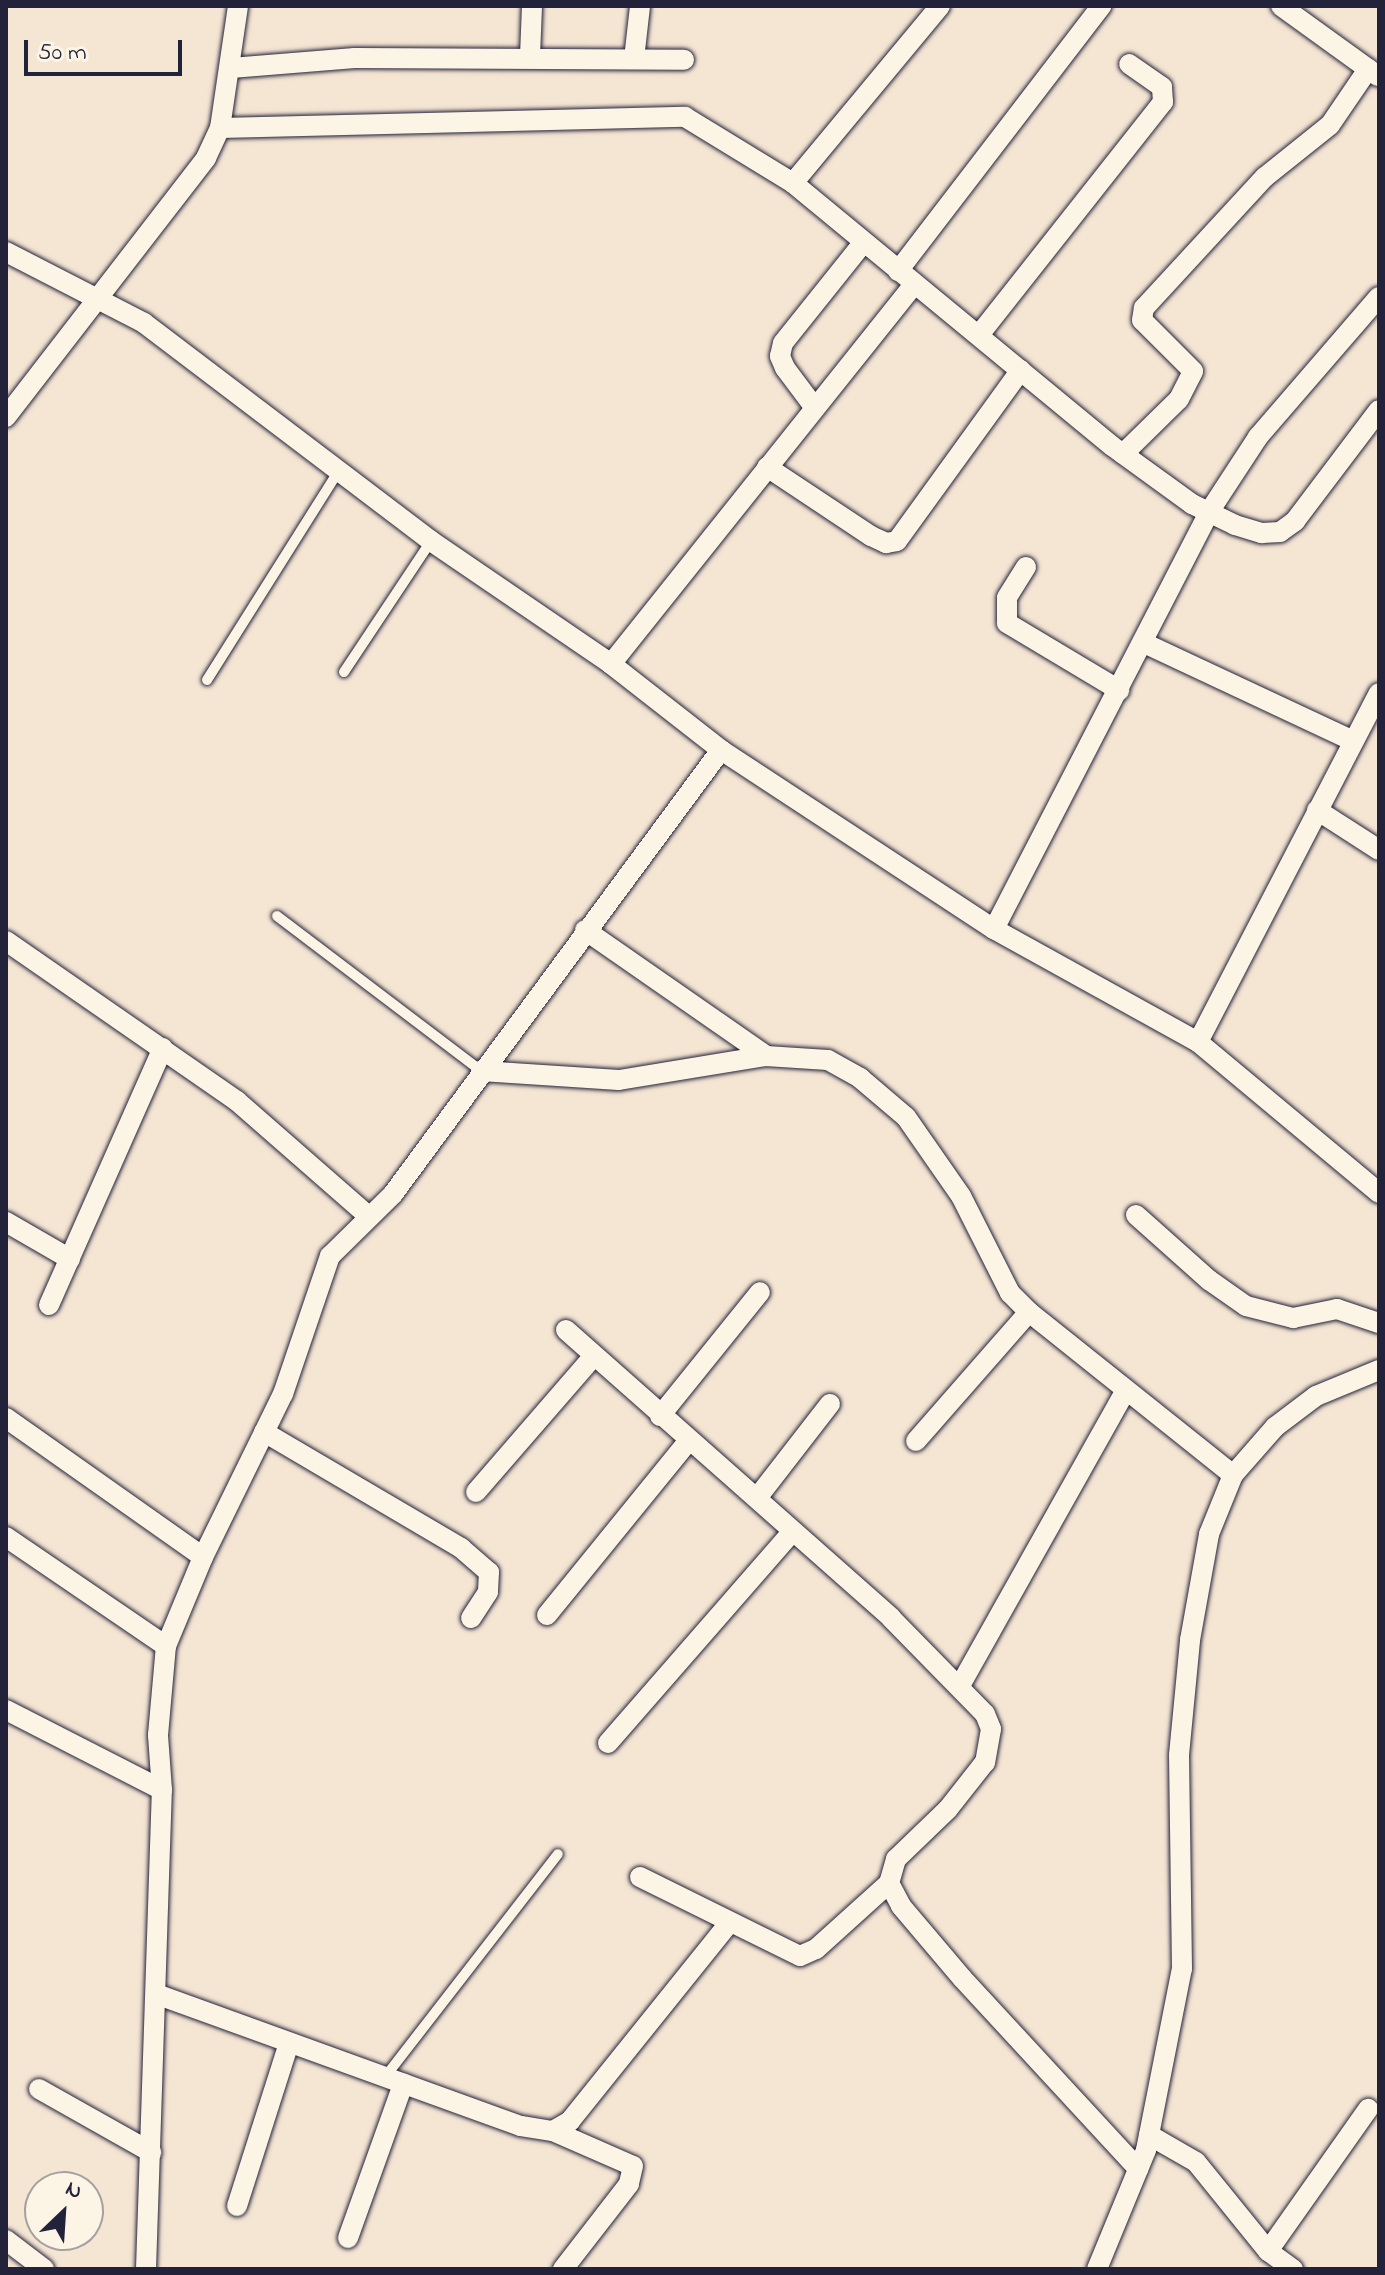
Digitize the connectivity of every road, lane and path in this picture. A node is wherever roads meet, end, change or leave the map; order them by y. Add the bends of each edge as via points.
1 (238, 6) edge
2 (532, 6) edge
3 (640, 6) edge
4 (940, 6) edge
5 (1101, 6) edge
6 (1281, 6) edge
7 (530, 56) junction
8 (634, 59) junction
9 (684, 60) dead end
10 (1129, 64) dead end
11 (231, 68) junction
12 (1373, 73) edge
13 (220, 128) junction
14 (793, 183) junction
15 (863, 243) junction
16 (6, 252) edge
17 (898, 271) junction
18 (914, 285) junction
19 (1379, 297) edge
20 (97, 303) junction
21 (979, 335) junction
22 (1021, 370) junction
23 (815, 408) junction
24 (1379, 410) edge
25 (6, 417) edge
26 (1123, 454) junction
27 (767, 467) junction
28 (339, 470) junction
29 (1209, 512) junction
30 (431, 541) junction
31 (1026, 567) dead end
32 (1144, 643) junction
33 (611, 664) junction
34 (344, 672) dead end
35 (207, 680) dead end
36 (1119, 690) junction
37 (1379, 693) edge
38 (1351, 740) junction
39 (721, 750) junction
40 (1317, 810) junction
41 (1379, 850) edge
42 (277, 916) dead end
43 (994, 929) junction
44 (585, 930) junction
45 (6, 941) edge
46 (1198, 1042) junction
47 (163, 1048) junction
48 (766, 1056) junction
49 (481, 1071) junction
50 (1379, 1193) edge
51 (367, 1215) junction
52 (1136, 1215) dead end
53 (6, 1222) edge
54 (70, 1259) junction
55 (760, 1292) dead end
56 (49, 1305) dead end
57 (1029, 1312) junction
58 (1379, 1323) edge
59 (566, 1330) dead end
60 (594, 1356) junction
61 (1379, 1370) edge
62 (1125, 1392) junction
63 (830, 1404) dead end
64 (660, 1416) junction
65 (6, 1418) edge
66 (264, 1432) junction
67 (689, 1440) junction
68 (916, 1441) dead end
69 (1233, 1475) junction
70 (476, 1492) dead end
71 (757, 1498) junction
72 (793, 1531) junction
73 (6, 1537) edge
74 (203, 1557) junction
75 (547, 1615) dead end
76 (471, 1618) dead end
77 (166, 1646) junction
78 (961, 1684) junction
79 (6, 1710) edge
80 (608, 1743) dead end
81 (162, 1790) junction
82 (558, 1854) dead end
83 (640, 1877) dead end
84 (889, 1883) junction
85 (729, 1923) junction
86 (156, 1994) junction
87 (289, 2043) junction
88 (394, 2081) junction
89 (39, 2089) dead end
90 (1368, 2109) dead end
91 (553, 2131) junction
92 (1149, 2135) junction
93 (151, 2152) junction
94 (1138, 2169) junction
95 (237, 2206) dead end
96 (348, 2238) dead end
97 (6, 2240) edge
98 (1268, 2251) junction
99 (40, 2268) edge
100 (146, 2269) edge
101 (563, 2269) edge
102 (1097, 2269) edge
103 (1293, 2269) edge

1 - 11 street
2 - 7 street
3 - 8 street
4 - 14 street
5 - 17 street
6 - 12 street
7 - 8 street
7 - 11 street via 355,58
8 - 9 street
10 - 21 street via 1162,87 1163,102
11 - 13 street
12 - 26 street via 1330,125 1265,177 1144,308 1142,320 1193,371 1179,399
13 - 14 street via 685,117
13 - 20 street via 206,158
14 - 15 street
15 - 17 street
15 - 23 street via 783,343 780,356 785,368
16 - 20 street
17 - 18 street
18 - 21 street
18 - 23 street
19 - 29 street via 1258,437
20 - 25 street
20 - 28 street via 144,323
21 - 22 street
22 - 26 street
22 - 27 street via 897,541 886,543 871,536
23 - 27 street
24 - 29 street via 1295,521 1280,532 1262,533
26 - 29 street
27 - 33 street
28 - 30 street
28 - 35 lane
29 - 32 street
30 - 33 street
30 - 34 lane
31 - 36 street via 1007,598 1007,623
32 - 36 street
32 - 38 street
33 - 39 street
36 - 43 street
37 - 38 street
38 - 40 street
39 - 43 street
39 - 44 street
40 - 41 street
40 - 46 street
42 - 49 lane
43 - 46 street
44 - 48 street
44 - 49 street
45 - 47 street
46 - 50 street
47 - 51 street via 237,1101
47 - 54 street
48 - 49 street via 619,1080
48 - 57 street via 828,1060 860,1078 906,1117 961,1196 1010,1293
49 - 51 street via 393,1194
51 - 66 street via 330,1256 283,1394
52 - 58 street via 1246,1306 1293,1318 1337,1309
53 - 54 street
54 - 56 street
55 - 64 street
57 - 62 street
57 - 68 street
59 - 60 street
60 - 64 street
60 - 70 street
61 - 69 street via 1316,1396 1275,1427
62 - 69 street
62 - 78 street
63 - 71 street
64 - 67 street
65 - 74 street
66 - 74 street
66 - 76 street via 461,1548 489,1572 488,1592
67 - 71 street
67 - 75 street
69 - 92 street via 1209,1534 1190,1640 1179,1755 1182,1969
71 - 72 street
72 - 78 street
72 - 80 street
73 - 77 street
74 - 77 street
77 - 81 street via 158,1735
78 - 84 street via 991,1729 985,1762 948,1809 896,1859
79 - 81 street
81 - 86 street
82 - 88 lane
83 - 85 street
84 - 85 street via 816,1949 800,1956
84 - 94 street via 901,1906 962,1978
85 - 91 street via 570,2121
86 - 87 street
86 - 93 street
87 - 88 street
87 - 95 street
88 - 91 street via 521,2126
88 - 96 street
89 - 93 street
90 - 98 street
91 - 101 street via 633,2166 629,2184
92 - 94 street
92 - 98 street via 1196,2162
93 - 100 street
94 - 102 street
97 - 99 street
98 - 103 street

